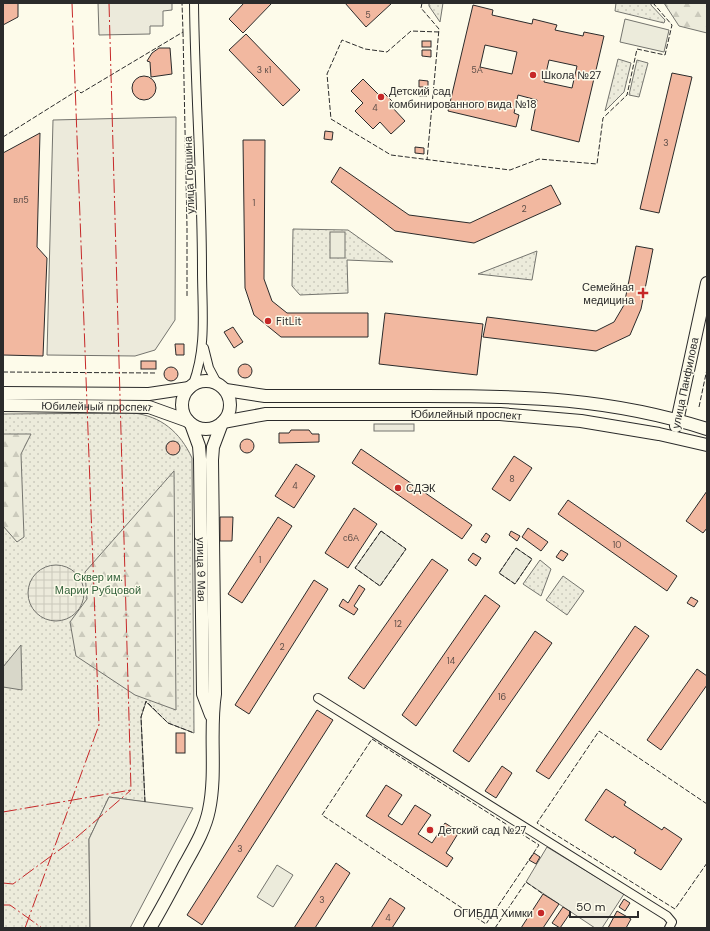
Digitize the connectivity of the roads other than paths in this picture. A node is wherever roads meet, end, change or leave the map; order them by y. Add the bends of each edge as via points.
1 (194, 3) edge
2 (707, 283) edge
3 (203, 346) junction
4 (191, 386) junction
5 (221, 387) junction
6 (3, 393) edge
7 (3, 405) edge
8 (677, 419) junction
9 (190, 422) junction
10 (223, 422) junction
11 (707, 429) edge
12 (674, 437) junction
13 (707, 445) edge
14 (318, 698) dead end
15 (212, 716) junction
16 (150, 928) edge
17 (669, 928) edge

1 - 3 street, улица Горшина
2 - 8 main road, улица Панфилова
3 - 4 street, улица Горшина via 199,367
3 - 5 street, улица Горшина via 209,368
4 - 5 main road, Юбилейный проспект via 204,380
4 - 6 main road, Юбилейный проспект via 149,394
4 - 9 main road via 185,393 182,404 182,410
5 - 8 main road, Юбилейный проспект via 266,396 543,398 623,407
5 - 10 main road via 231,404 228,417
7 - 9 main road, Юбилейный проспект via 149,407
8 - 11 main road, Юбилейный проспект
8 - 12 main road, улица Панфилова
9 - 10 main road, Юбилейный проспект via 206,429
9 - 15 main road, улица 9 Мая via 199,446 200,459 203,694
10 - 12 main road, Юбилейный проспект via 255,414 500,414 581,421
10 - 15 main road, улица 9 Мая via 213,447 212,460 215,694
12 - 13 main road, Юбилейный проспект
14 - 17 street via 667,916 672,922
15 - 16 main road, улица 9 Мая via 209,812 199,839

